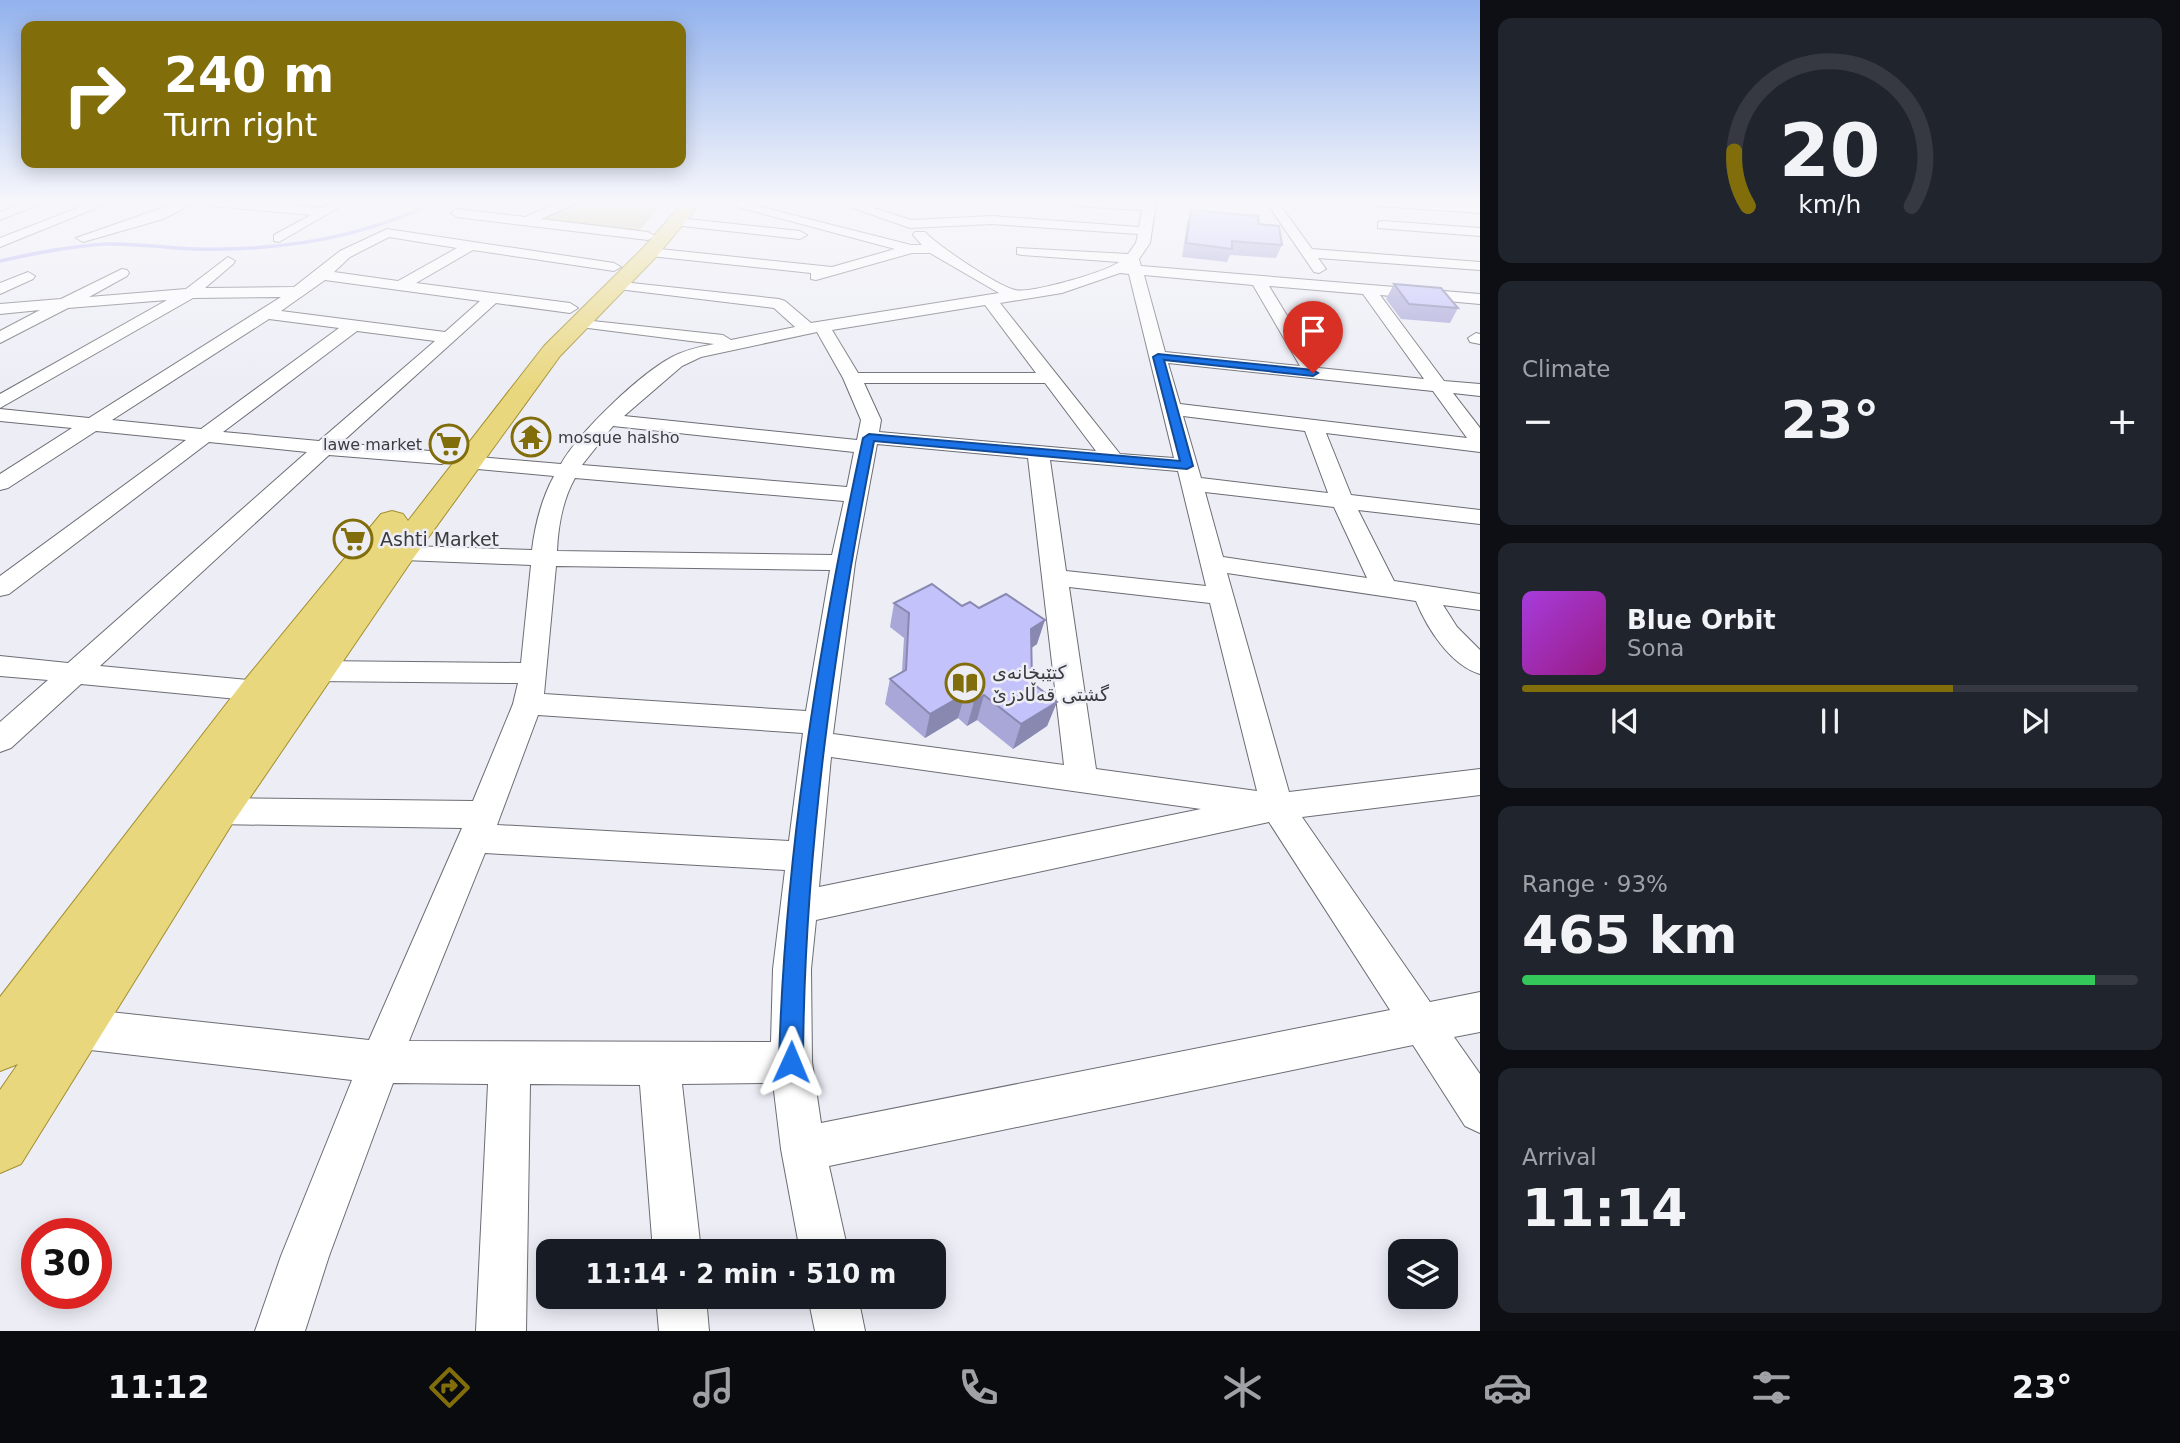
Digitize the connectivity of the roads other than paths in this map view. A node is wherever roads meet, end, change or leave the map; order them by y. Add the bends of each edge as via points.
1 (224, 264) edge
2 (334, 264) edge
3 (438, 264) edge
4 (555, 264) edge
5 (628, 264) edge
6 (824, 264) edge
7 (856, 264) edge
8 (954, 264) edge
9 (1036, 264) edge
10 (1120, 264) edge
11 (1316, 264) edge
12 (1456, 264) edge
13 (1129, 266) junction
14 (1480, 266) edge
15 (831, 271) junction
16 (121, 273) dead end
17 (322, 275) junction
18 (28, 276) dead end
19 (616, 276) junction
20 (1052, 279) junction
21 (1258, 280) junction
22 (400, 286) junction
23 (1331, 286) junction
24 (0, 289) edge
25 (1367, 289) junction
26 (295, 292) junction
27 (190, 293) junction
28 (492, 298) junction
29 (741, 298) junction
30 (1003, 299) junction
31 (1480, 299) edge
32 (72, 302) junction
33 (0, 309) edge
34 (266, 314) junction
35 (575, 315) junction
36 (353, 326) junction
37 (814, 328) junction
38 (446, 337) junction
39 (0, 338) edge
40 (738, 342) junction
41 (1158, 357) junction
42 (1313, 373) junction
43 (852, 378) junction
44 (1050, 378) junction
45 (1439, 386) junction
46 (1480, 390) edge
47 (0, 402) edge
48 (1172, 409) junction
49 (0, 415) edge
50 (608, 420) junction
51 (89, 425) junction
52 (1314, 426) junction
53 (203, 437) junction
54 (868, 442) junction
55 (1480, 444) edge
56 (324, 448) junction
57 (1038, 452) junction
58 (1112, 459) junction
59 (454, 460) junction
60 (567, 471) junction
61 (1190, 475) junction
62 (0, 484) edge
63 (857, 495) junction
64 (1342, 501) junction
65 (1480, 516) edge
66 (384, 552) junction
67 (544, 558) junction
68 (843, 563) junction
69 (1213, 563) junction
70 (1055, 578) junction
71 (0, 587) edge
72 (1385, 588) junction
73 (1426, 594) junction
74 (1222, 596) junction
75 (1480, 602) edge
76 (1480, 664) edge
77 (0, 666) edge
78 (316, 671) junction
79 (72, 673) junction
80 (534, 673) junction
81 (258, 691) junction
82 (528, 704) junction
83 (817, 733) junction
84 (0, 740) edge
85 (1082, 780) junction
86 (1480, 782) edge
87 (1277, 807) junction
88 (216, 811) junction
89 (479, 827) junction
90 (803, 856) junction
91 (798, 908) junction
92 (1480, 1012) edge
93 (1422, 1024) junction
94 (73, 1028) junction
95 (0, 1043) edge
96 (380, 1062) junction
97 (791, 1062) junction
98 (510, 1064) junction
99 (659, 1064) junction
100 (1480, 1111) edge
101 (0, 1143) edge
102 (803, 1149) junction
103 (676, 1239) edge
104 (822, 1239) edge
105 (682, 1309) edge
106 (835, 1309) edge
107 (280, 1331) edge
108 (501, 1331) edge
109 (684, 1331) edge
110 (840, 1331) edge

1 - 27 street
2 - 17 street
3 - 22 street
4 - 19 street
5 - 19 main road
6 - 15 street
7 - 15 street
8 - 30 street
9 - 20 street
10 - 13 street
11 - 23 street
12 - 14 street
13 - 20 street
13 - 21 street
13 - 41 street
15 - 29 street
16 - 32 street
17 - 22 street
17 - 26 street
18 - 24 street
19 - 29 street
19 - 35 main road
20 - 30 street
21 - 23 street
21 - 42 street
22 - 28 street
23 - 25 street
25 - 31 street
25 - 45 street
26 - 27 street
26 - 34 street
27 - 32 street
27 - 47 street
28 - 35 street
28 - 38 street
29 - 37 street via 779,304
30 - 37 street
30 - 44 street
32 - 33 street
32 - 39 street
34 - 36 street
34 - 51 street
35 - 40 street
35 - 59 main road via 552,351
36 - 38 street
36 - 53 street
37 - 40 street
37 - 43 street
38 - 56 street
40 - 50 street via 676,362
41 - 42 street
41 - 48 street
42 - 45 street
43 - 44 street
43 - 54 street via 871,419
44 - 58 street
45 - 46 street
45 - 55 street
48 - 52 street
48 - 61 street
49 - 51 street
50 - 54 street
50 - 60 street
51 - 53 street
51 - 62 street
52 - 55 street
52 - 64 street
53 - 56 street
53 - 71 street
54 - 57 street
54 - 63 street
56 - 59 street
56 - 79 street
57 - 58 street
57 - 70 street
58 - 61 street
59 - 60 street
59 - 66 main road
60 - 63 street
60 - 67 street via 552,510
61 - 64 street
61 - 69 street
63 - 68 street
64 - 65 street
64 - 72 street
66 - 67 street
66 - 78 main road
66 - 81 main road
67 - 68 street
67 - 80 street
68 - 83 street
69 - 72 street
69 - 74 street
70 - 74 street
70 - 85 street
72 - 73 street
73 - 75 street
73 - 76 street via 1436,621
74 - 87 street
77 - 79 street
78 - 80 street
78 - 88 main road
79 - 81 street
79 - 84 street
80 - 82 street
81 - 95 main road
82 - 83 street
82 - 89 street
83 - 85 street
83 - 90 street
85 - 87 street
86 - 87 street
87 - 91 street
87 - 93 street
88 - 89 street
88 - 94 main road
89 - 90 street
89 - 96 street
90 - 91 street
91 - 97 street
92 - 93 street
93 - 100 street
93 - 102 street
94 - 96 street
94 - 101 main road
96 - 98 street
96 - 107 street
97 - 99 street
97 - 102 street
98 - 99 street
98 - 108 street
99 - 103 street
102 - 104 street
105 - 109 street
106 - 110 street

